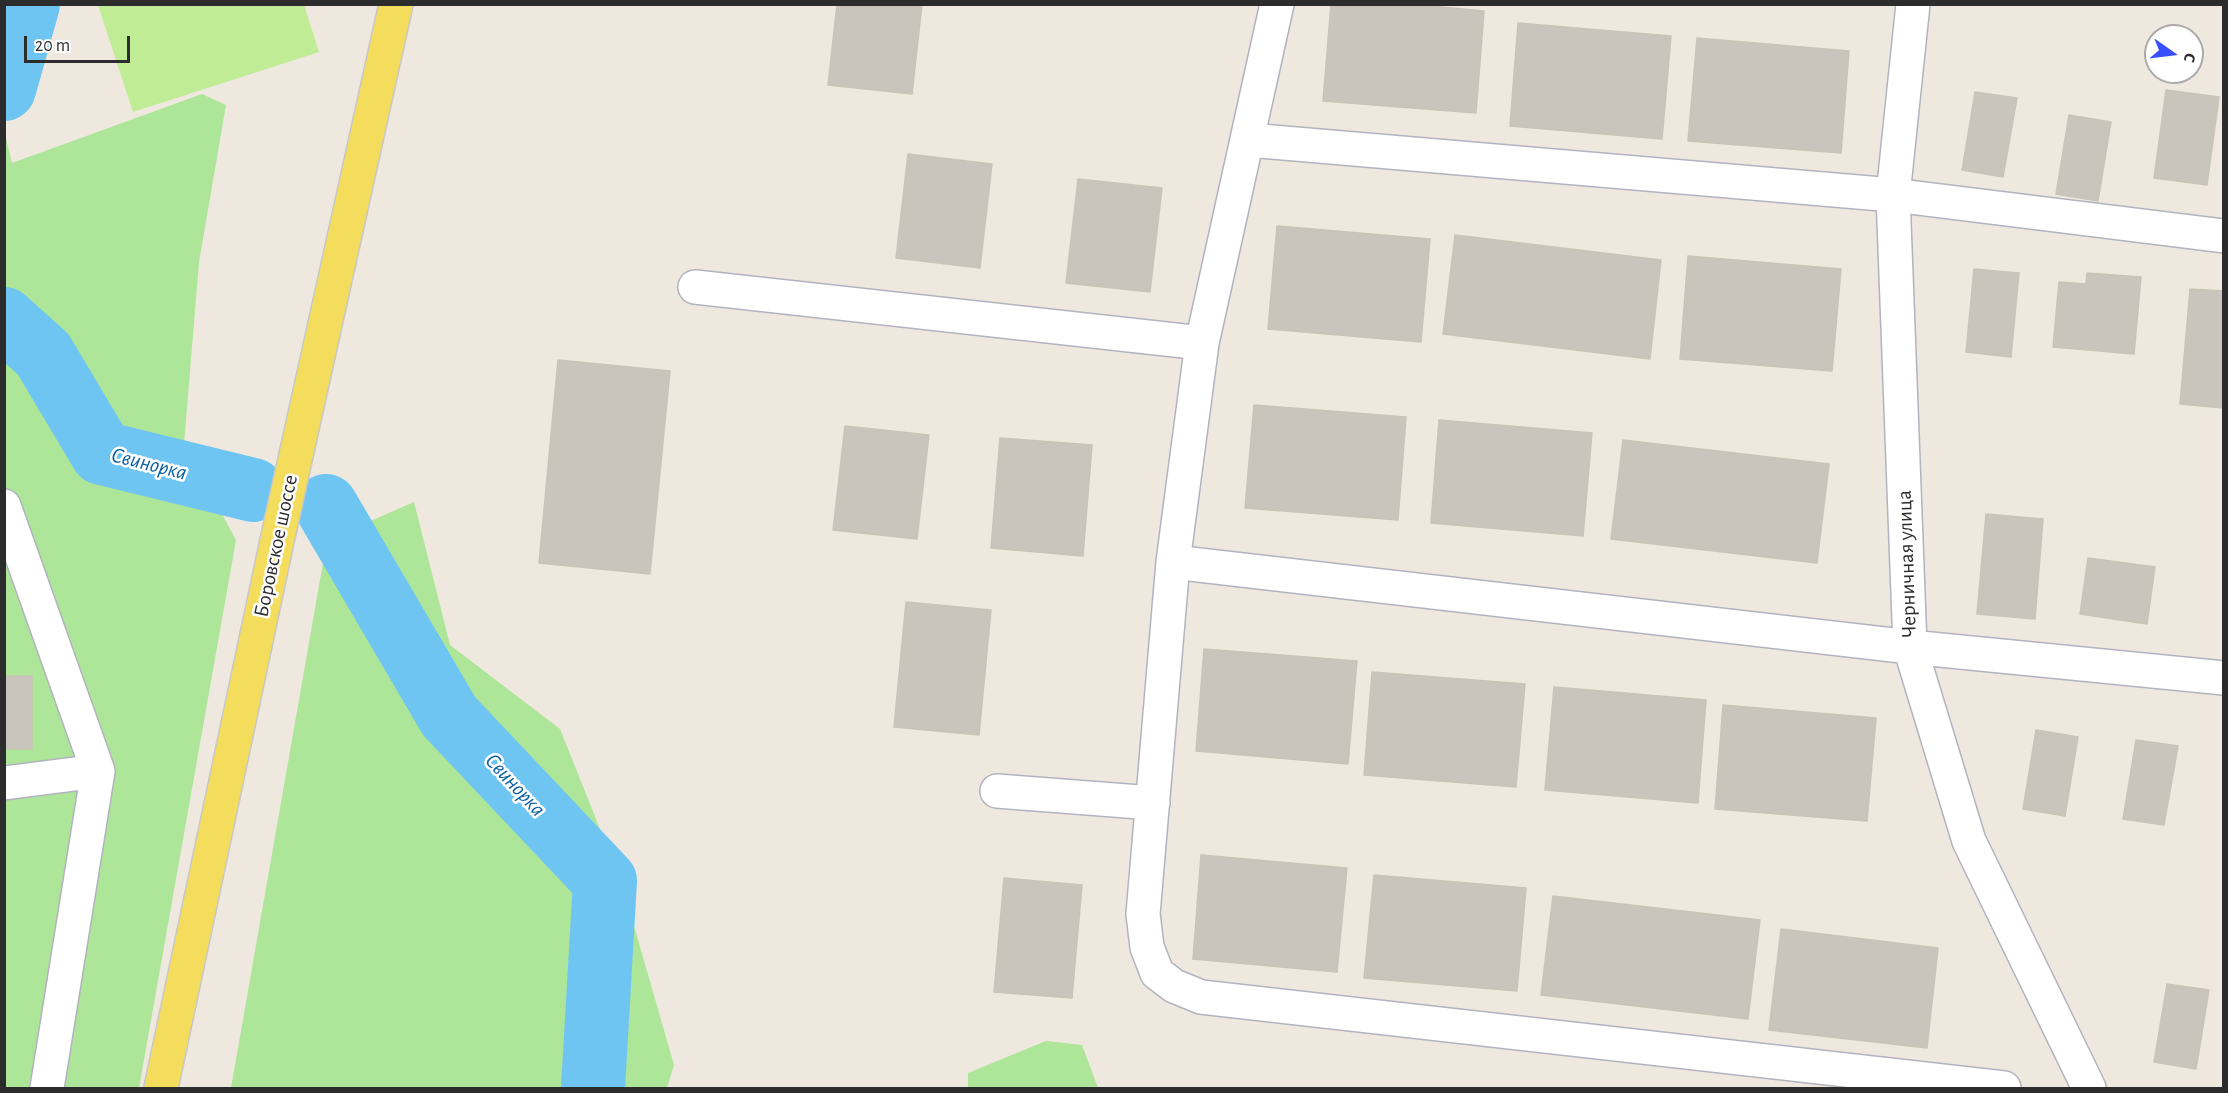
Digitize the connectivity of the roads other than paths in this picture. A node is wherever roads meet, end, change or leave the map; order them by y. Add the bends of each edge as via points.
1 (396, 4) edge
2 (1277, 4) edge
3 (1912, 4) edge
4 (1249, 140) junction
5 (1893, 195) junction
6 (2223, 236) edge
7 (696, 287) dead end
8 (1202, 343) junction
9 (4, 507) edge
10 (1173, 562) junction
11 (1910, 648) junction
12 (2223, 678) edge
13 (98, 771) junction
14 (4, 783) edge
15 (997, 790) dead end
16 (1154, 802) junction
17 (47, 1089) edge
18 (161, 1089) edge
19 (2004, 1089) edge
20 (2090, 1089) edge

1 - 18 main road, Боровское шоссе via 274,552
2 - 4 street
3 - 5 street, Черничная улица
4 - 5 street
4 - 8 street
5 - 6 street
5 - 11 street, Черничная улица
7 - 8 street
8 - 10 street
9 - 13 street
10 - 11 street
10 - 16 street
11 - 12 street
11 - 20 street, Черничная улица via 1969,841
13 - 14 street
13 - 17 street
15 - 16 street
16 - 19 street via 1143,914 1147,947 1157,973 1174,986 1201,997

